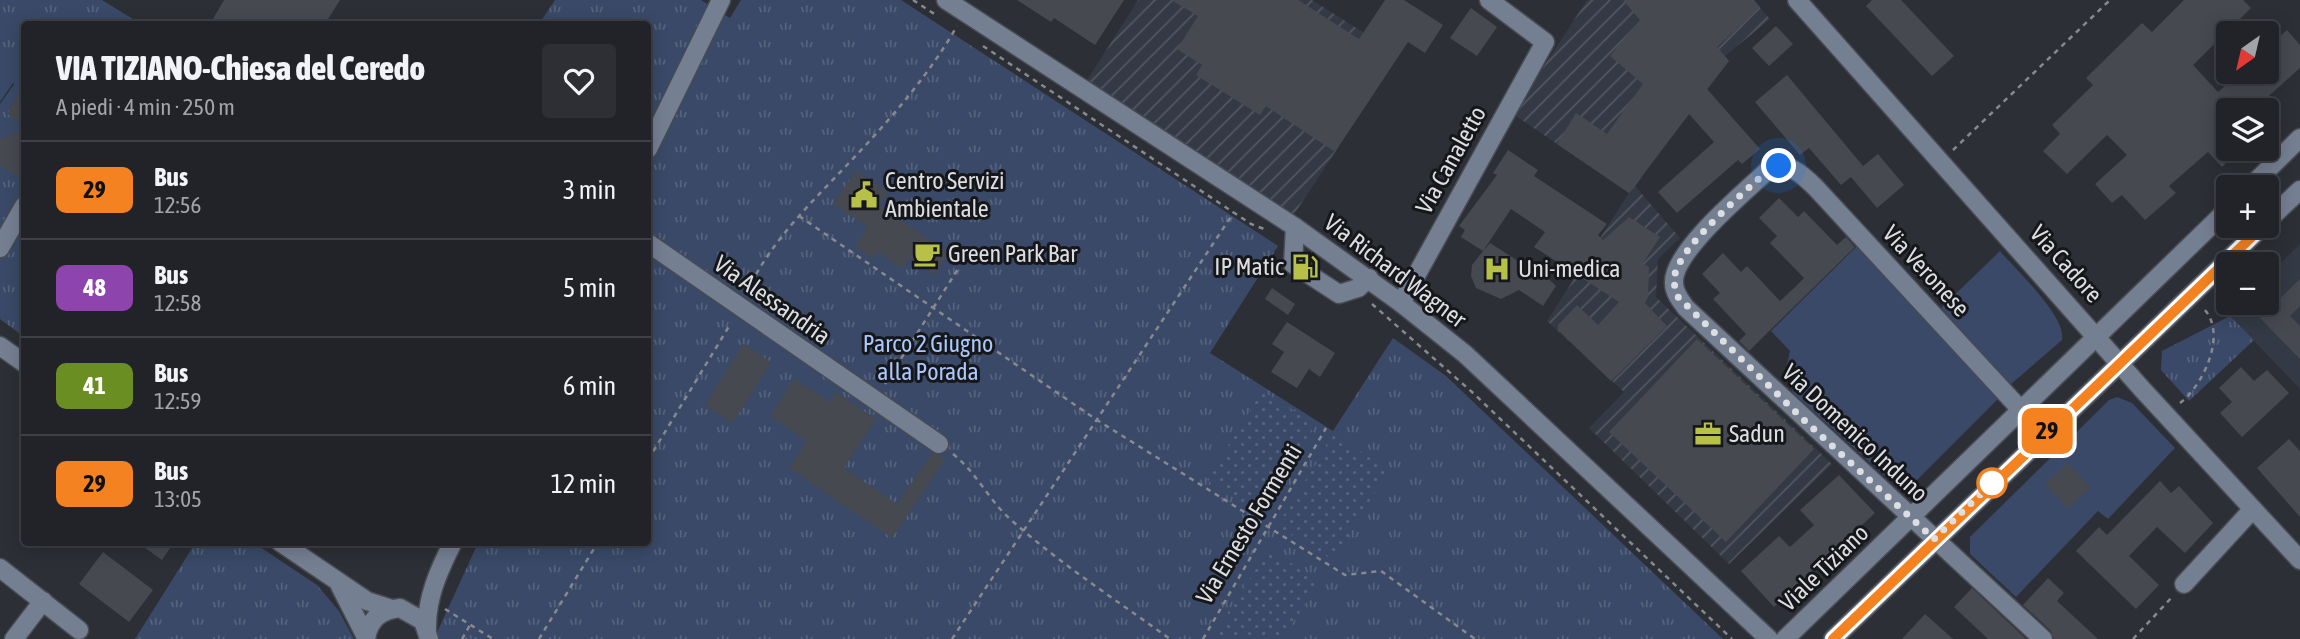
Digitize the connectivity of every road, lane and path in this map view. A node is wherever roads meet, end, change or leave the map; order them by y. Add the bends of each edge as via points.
1 (721, 0) edge
2 (946, 0) edge
3 (1489, 0) edge
4 (1797, 0) edge
5 (2110, 0) edge
6 (964, 11) junction
7 (2300, 138) edge
8 (651, 143) edge
9 (1950, 152) dead end
10 (2262, 175) edge
11 (2300, 190) edge
12 (2279, 210) edge
13 (21, 211) edge
14 (1234, 212) dead end
15 (799, 216) junction
16 (2216, 221) edge
17 (1295, 227) junction
18 (2249, 238) edge
19 (651, 245) edge
20 (0, 248) edge
21 (958, 269) dead end
22 (1369, 278) junction
23 (1674, 285) joint
24 (1401, 303) junction
25 (740, 307) junction
26 (933, 307) junction
27 (2203, 307) dead end
28 (2098, 337) junction
29 (0, 346) edge
30 (21, 361) edge
31 (2120, 361) junction
32 (872, 398) junction
33 (2180, 403) dead end
34 (2022, 411) junction
35 (1097, 420) junction
36 (1326, 428) dead end
37 (939, 444) joint
38 (651, 455) edge
39 (2253, 509) junction
40 (1911, 518) junction
41 (1268, 526) junction
42 (1024, 531) junction
43 (1934, 539) junction
44 (286, 546) edge
45 (451, 546) edge
46 (596, 546) edge
47 (2300, 560) edge
48 (0, 568) edge
49 (438, 573) junction
50 (338, 583) junction
51 (2184, 584) joint
52 (43, 601) junction
53 (439, 605) dead end
54 (396, 609) junction
55 (470, 625) junction
56 (79, 629) dead end
57 (428, 634) edge
58 (366, 638) edge
59 (14, 639) edge
60 (462, 639) edge
61 (493, 639) edge
62 (539, 639) edge
63 (952, 639) edge
64 (1170, 639) edge
65 (1203, 639) edge
66 (1475, 639) edge
67 (1769, 639) edge
68 (1785, 639) edge
69 (1833, 639) edge
70 (2043, 639) edge
71 (2133, 639) edge

1 - 8 street
2 - 6 street, Via Richard Wagner
3 - 24 street, Via Canaletto via 1545,42
4 - 28 street, Via Cadore
5 - 9 path
6 - 15 path via 919,82
6 - 17 street, Via Richard Wagner
7 - 10 street
11 - 12 street
13 - 20 street
14 - 35 path
15 - 25 path via 752,281
15 - 26 path
16 - 28 street, Viale Tiziano
17 - 22 street, Via Richard Wagner
17 - 22 street via 1293,264 1339,294 1358,288
18 - 31 street
19 - 25 street, Via Alessandria
21 - 26 path
22 - 24 street, Via Richard Wagner
23 - 34 street, Via Veronese via 1690,247 1768,170 1791,167 1816,188
23 - 40 street, Via Domenico Induno via 1686,308
24 - 67 street, Via Richard Wagner via 1465,355
25 - 32 street, Via Alessandria
25 - 38 path
26 - 32 path
26 - 35 path
27 - 33 path via 2213,324 2214,342 2197,382
28 - 31 street, Via Cadore
28 - 34 street, Viale Tiziano
29 - 30 street
31 - 39 street, Via Cadore
31 - 43 street
32 - 37 street, Via Alessandria
34 - 40 street, Viale Tiziano
35 - 41 path
35 - 42 path
36 - 41 path, Via Ernesto Formenti
37 - 42 path via 965,463 997,507
39 - 47 street, Via Cadore
39 - 51 street
40 - 43 street, Via Domenico Induno
40 - 68 street, Viale Tiziano
41 - 65 path, Via Ernesto Formenti
41 - 66 path via 1345,575 1381,571
42 - 63 path
42 - 64 path
43 - 69 street
43 - 70 street, Via Domenico Induno
44 - 50 street
45 - 49 street
46 - 62 path
48 - 52 street
49 - 54 street
49 - 57 street via 427,616
50 - 54 street via 367,601
50 - 58 street
51 - 71 path
52 - 56 street
52 - 59 street
53 - 55 path
54 - 57 street via 416,615
54 - 58 street via 376,616
55 - 60 path
55 - 61 path

